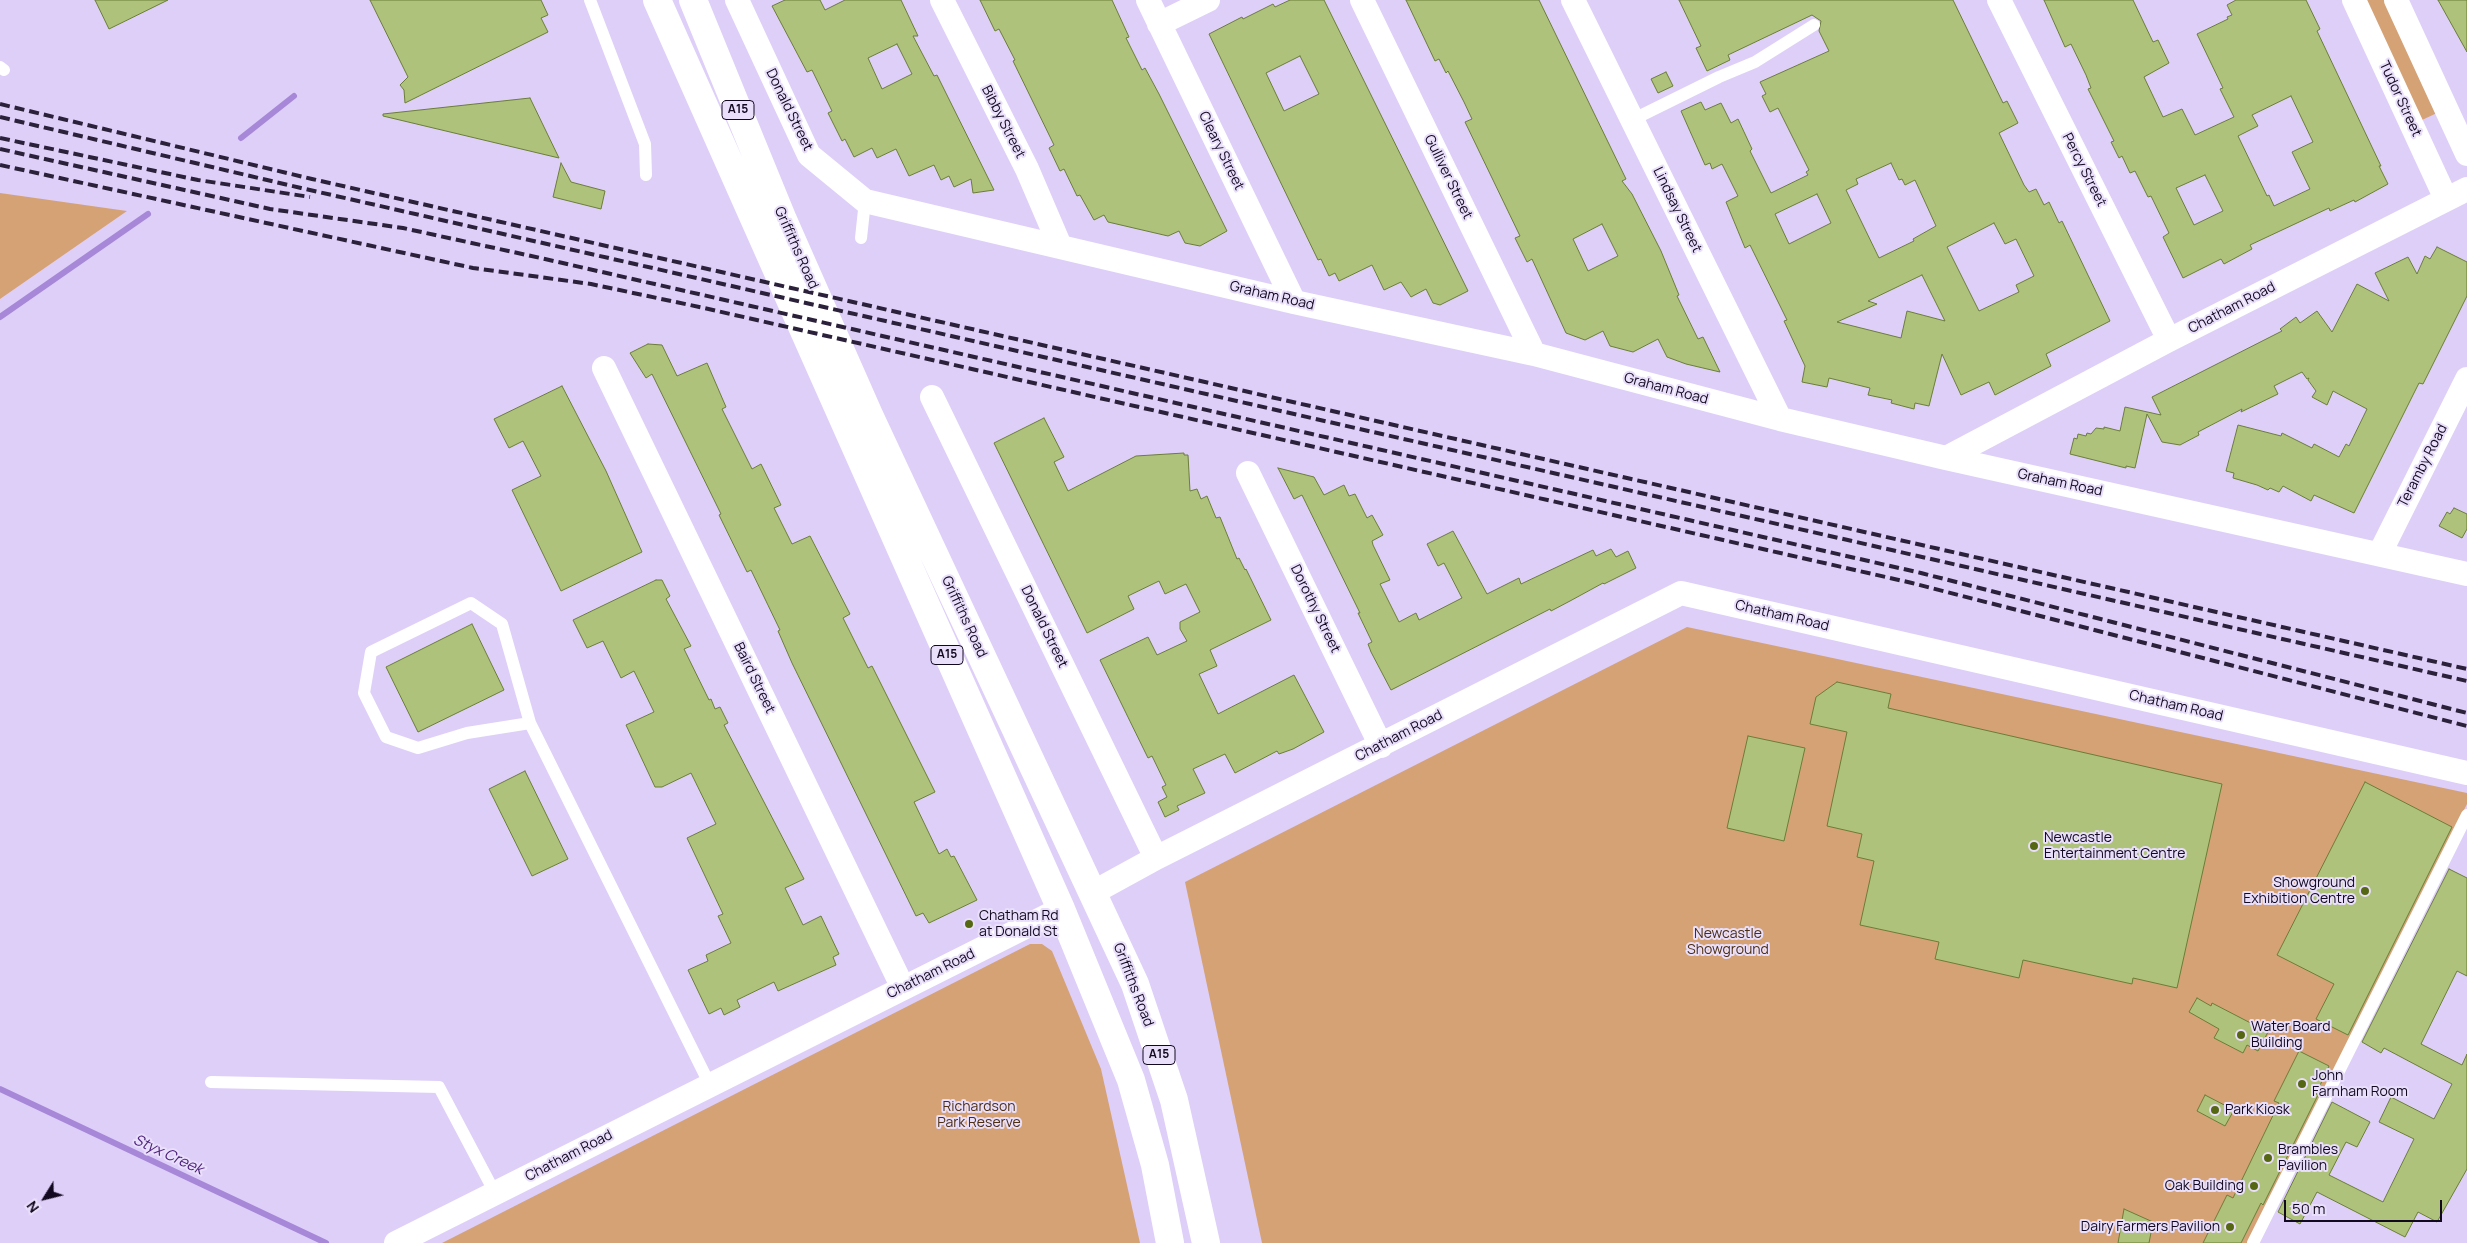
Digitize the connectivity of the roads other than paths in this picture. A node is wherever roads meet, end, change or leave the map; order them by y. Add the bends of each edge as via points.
1 (590, 0) edge
2 (658, 0) edge
3 (692, 0) edge
4 (737, 0) edge
5 (942, 0) edge
6 (1148, 0) edge
7 (1208, 0) edge
8 (1362, 0) edge
9 (1573, 0) edge
10 (1999, 0) edge
11 (2354, 0) edge
12 (2396, 0) edge
13 (1159, 24) junction
14 (1814, 25) dead end
15 (1632, 120) junction
16 (2467, 154) edge
17 (646, 175) dead end
18 (2457, 194) edge
19 (865, 202) junction
20 (861, 238) dead end
21 (1060, 246) junction
22 (1294, 302) junction
23 (2169, 340) junction
24 (1534, 354) junction
25 (604, 368) dead end
26 (2467, 379) edge
27 (932, 396) dead end
28 (1780, 419) junction
29 (1946, 458) junction
30 (1248, 473) dead end
31 (2380, 553) junction
32 (2467, 574) edge
33 (530, 723) junction
34 (1381, 746) junction
35 (2467, 773) edge
36 (2467, 814) edge
37 (1156, 858) junction
38 (1094, 892) junction
39 (1061, 909) junction
40 (903, 988) junction
41 (211, 1082) dead end
42 (710, 1085) junction
43 (495, 1193) junction
44 (397, 1243) edge
45 (1170, 1243) edge
46 (1206, 1243) edge
47 (2253, 1243) edge

1 - 17 lane via 646,144
2 - 39 highway, Griffiths Road / A15
3 - 38 highway, Griffiths Road / A15 via 783,220 869,415
4 - 19 street, Donald Street via 810,155
5 - 21 street, Bibby Street via 1027,169
6 - 13 street, Cleary Street
7 - 13 street
8 - 24 street, Gulliver Street
9 - 15 street, Lindsay Street
10 - 23 street, Percy Street
11 - 18 street, Tudor Street
12 - 16 street
13 - 22 street, Cleary Street
14 - 15 lane via 1755,62 1686,86
15 - 28 street, Lindsay Street
18 - 23 street, Chatham Road
19 - 20 lane
19 - 21 street, Graham Road
21 - 22 street, Graham Road
22 - 24 street, Graham Road
23 - 29 street, Chatham Road
24 - 28 street, Graham Road
25 - 40 street, Baird Street
26 - 31 street, Teramby Road
27 - 37 street, Donald Street
28 - 29 street, Graham Road
29 - 31 street, Graham Road
30 - 34 street, Dorothy Street
31 - 32 street, Graham Road
33 - 33 lane via 502,624 471,603 371,652 364,693 386,736 418,748 467,733
33 - 42 lane
34 - 35 street, Chatham Road via 1680,592
34 - 37 street, Chatham Road
36 - 47 lane
37 - 38 street, Chatham Road
38 - 39 highway, Chatham Road
38 - 46 highway, Griffiths Road / A15 via 1135,984 1174,1100
39 - 40 street, Chatham Road
39 - 45 highway, Griffiths Road / A15 via 1131,1080 1155,1165
40 - 42 street, Chatham Road
41 - 43 lane via 439,1087
42 - 43 street, Chatham Road
43 - 44 street, Chatham Road

